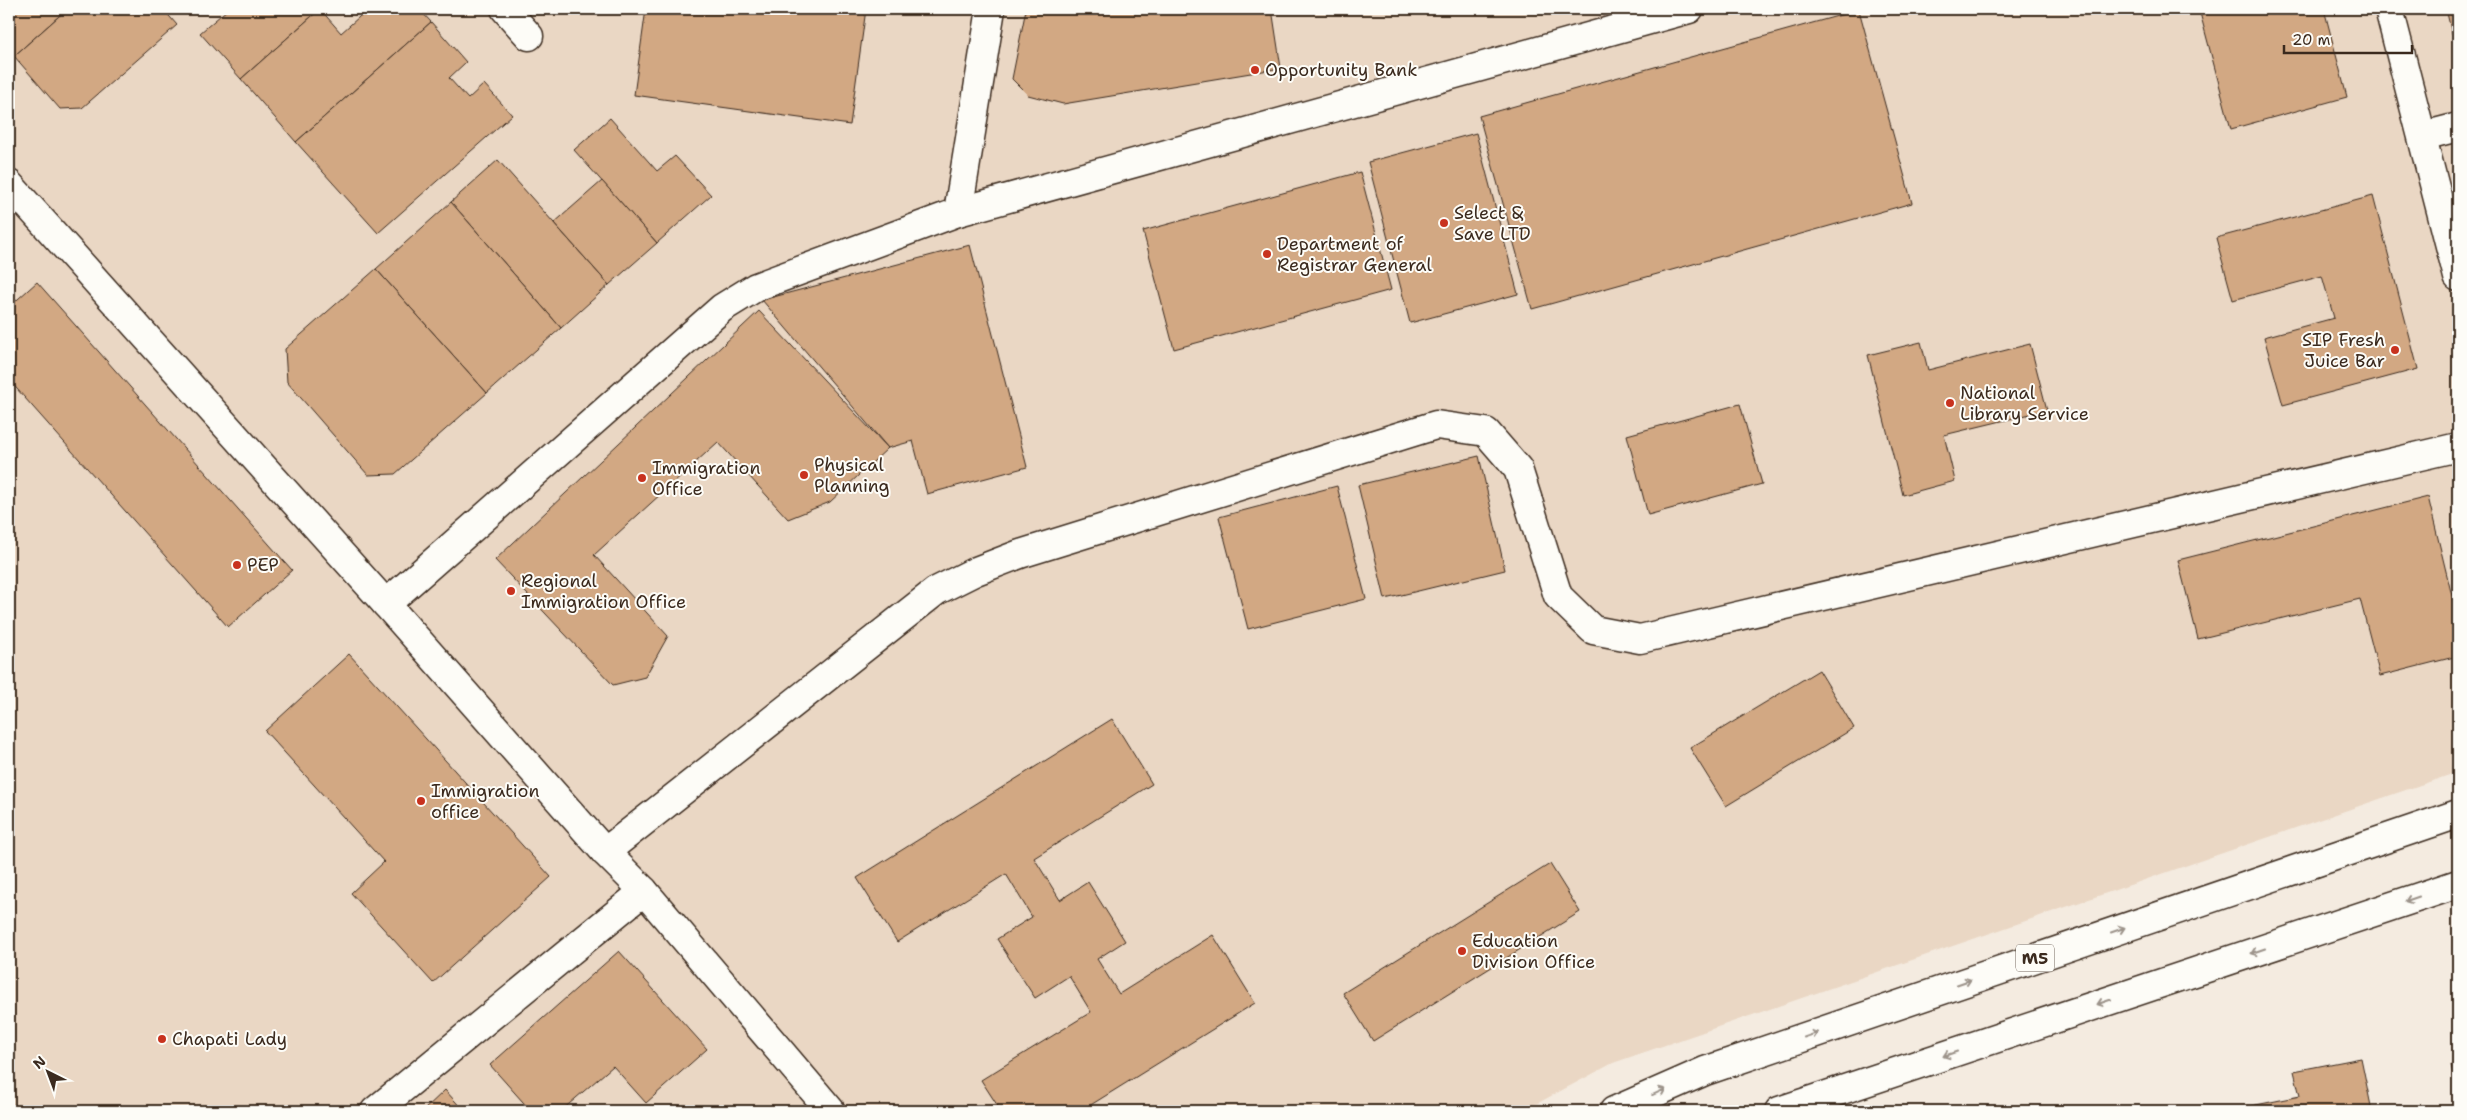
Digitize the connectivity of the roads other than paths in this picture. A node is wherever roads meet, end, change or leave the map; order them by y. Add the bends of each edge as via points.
1 (505, 9) edge
2 (991, 9) edge
3 (1689, 9) edge
4 (2389, 9) edge
5 (529, 36) dead end
6 (2458, 127) edge
7 (2422, 136) junction
8 (9, 184) edge
9 (958, 212) junction
10 (2458, 277) edge
11 (2458, 446) edge
12 (386, 604) junction
13 (2458, 814) edge
14 (605, 852) junction
15 (2458, 884) edge
16 (644, 891) junction
17 (375, 1111) edge
18 (831, 1111) edge
19 (1614, 1111) edge
20 (1779, 1111) edge

1 - 5 main road
2 - 9 main road
3 - 9 main road
4 - 7 main road
6 - 7 main road
7 - 10 main road
8 - 12 main road
9 - 12 main road via 756,286 722,308
11 - 14 main road via 1640,639 1592,630 1558,596 1518,469 1486,432 1436,425 1020,554 936,591
12 - 14 main road
19 -> 13 main road, M5 via 1704,1071
14 - 16 main road
15 -> 20 main road
16 - 17 main road
16 - 18 main road

